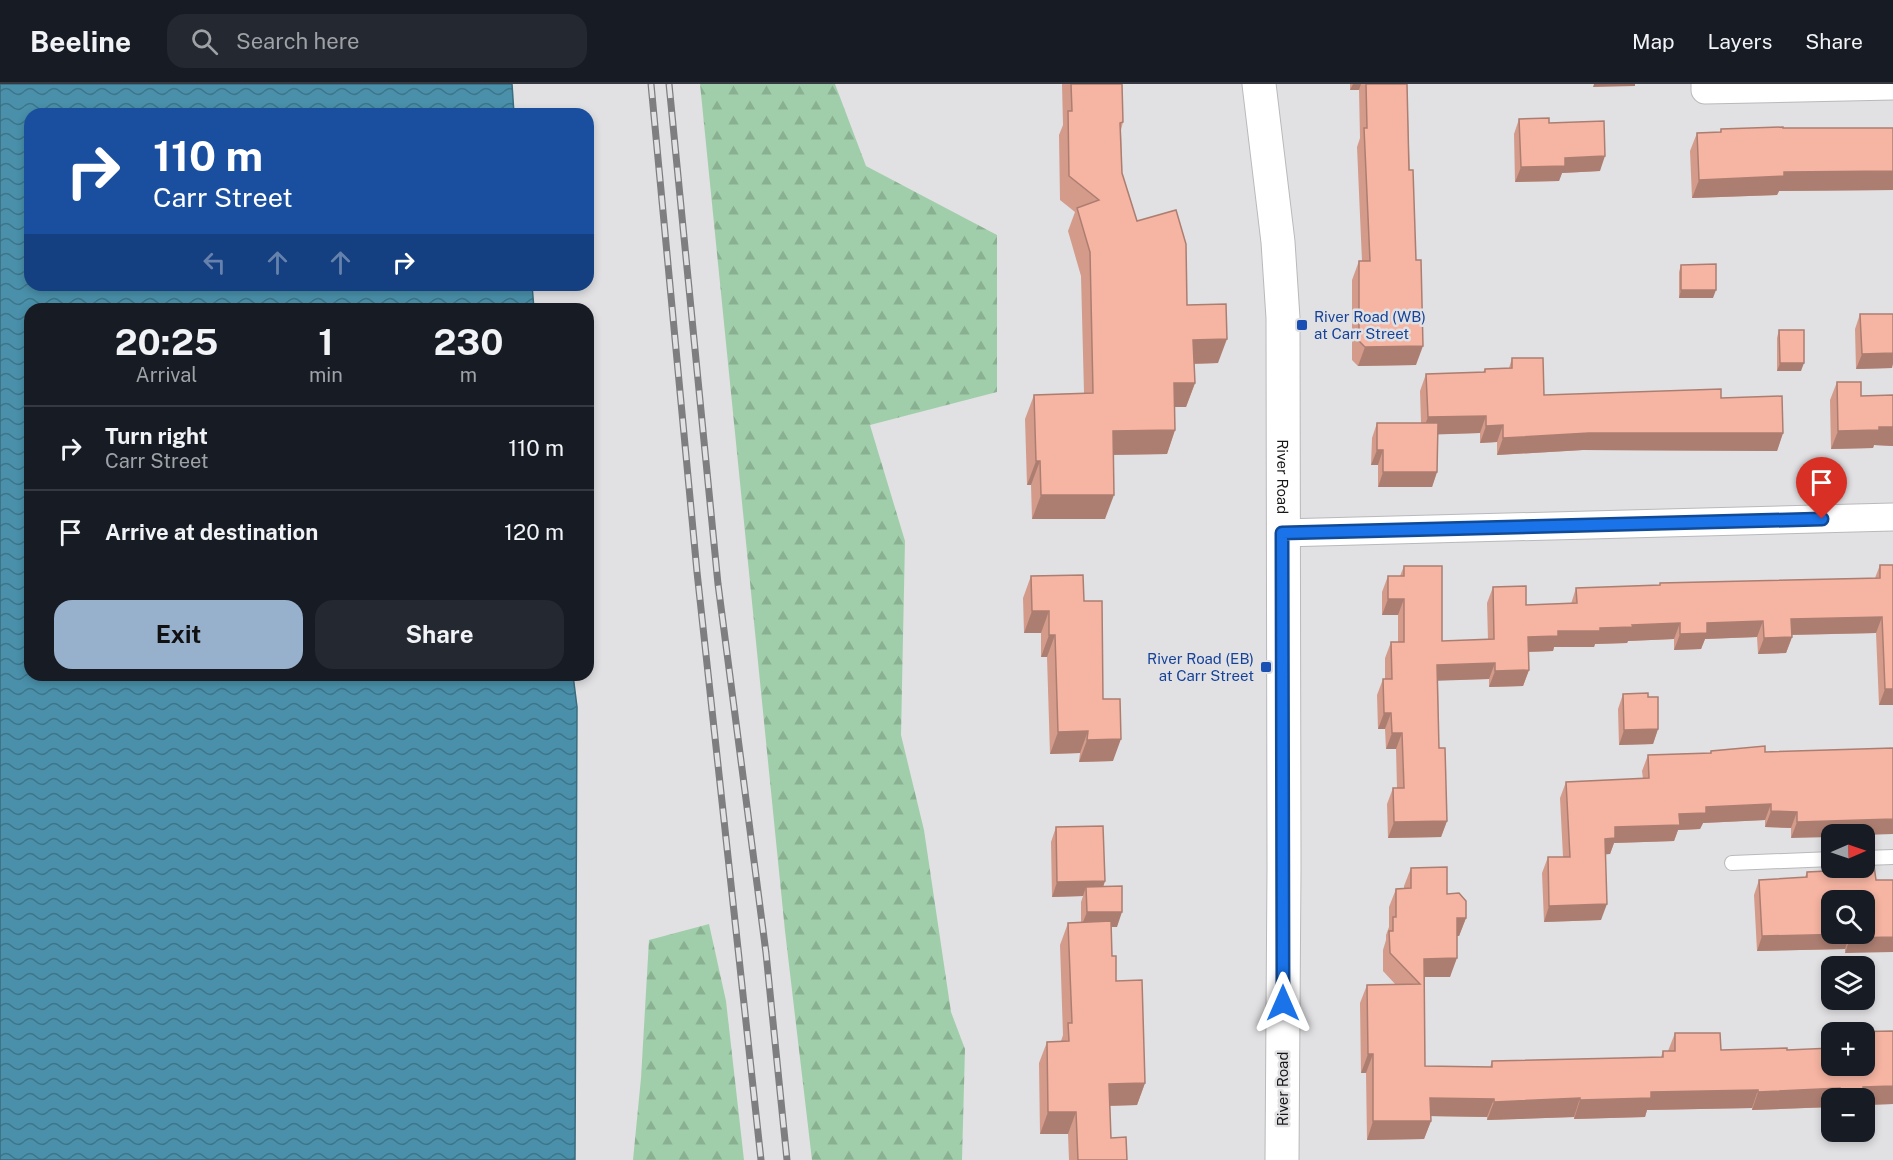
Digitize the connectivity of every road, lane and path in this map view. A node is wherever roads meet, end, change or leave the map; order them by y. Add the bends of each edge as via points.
1 (1259, 84) edge
2 (1893, 86) edge
3 (1705, 87) edge
4 (1893, 518) edge
5 (1282, 533) junction
6 (1893, 857) edge
7 (1875, 858) edge
8 (1821, 859) edge
9 (1732, 863) dead end
10 (1282, 1160) edge

1 - 5 street, River Road via 1283,318
2 - 3 street
4 - 5 street
5 - 10 street, River Road
6 - 7 lane
8 - 9 lane

